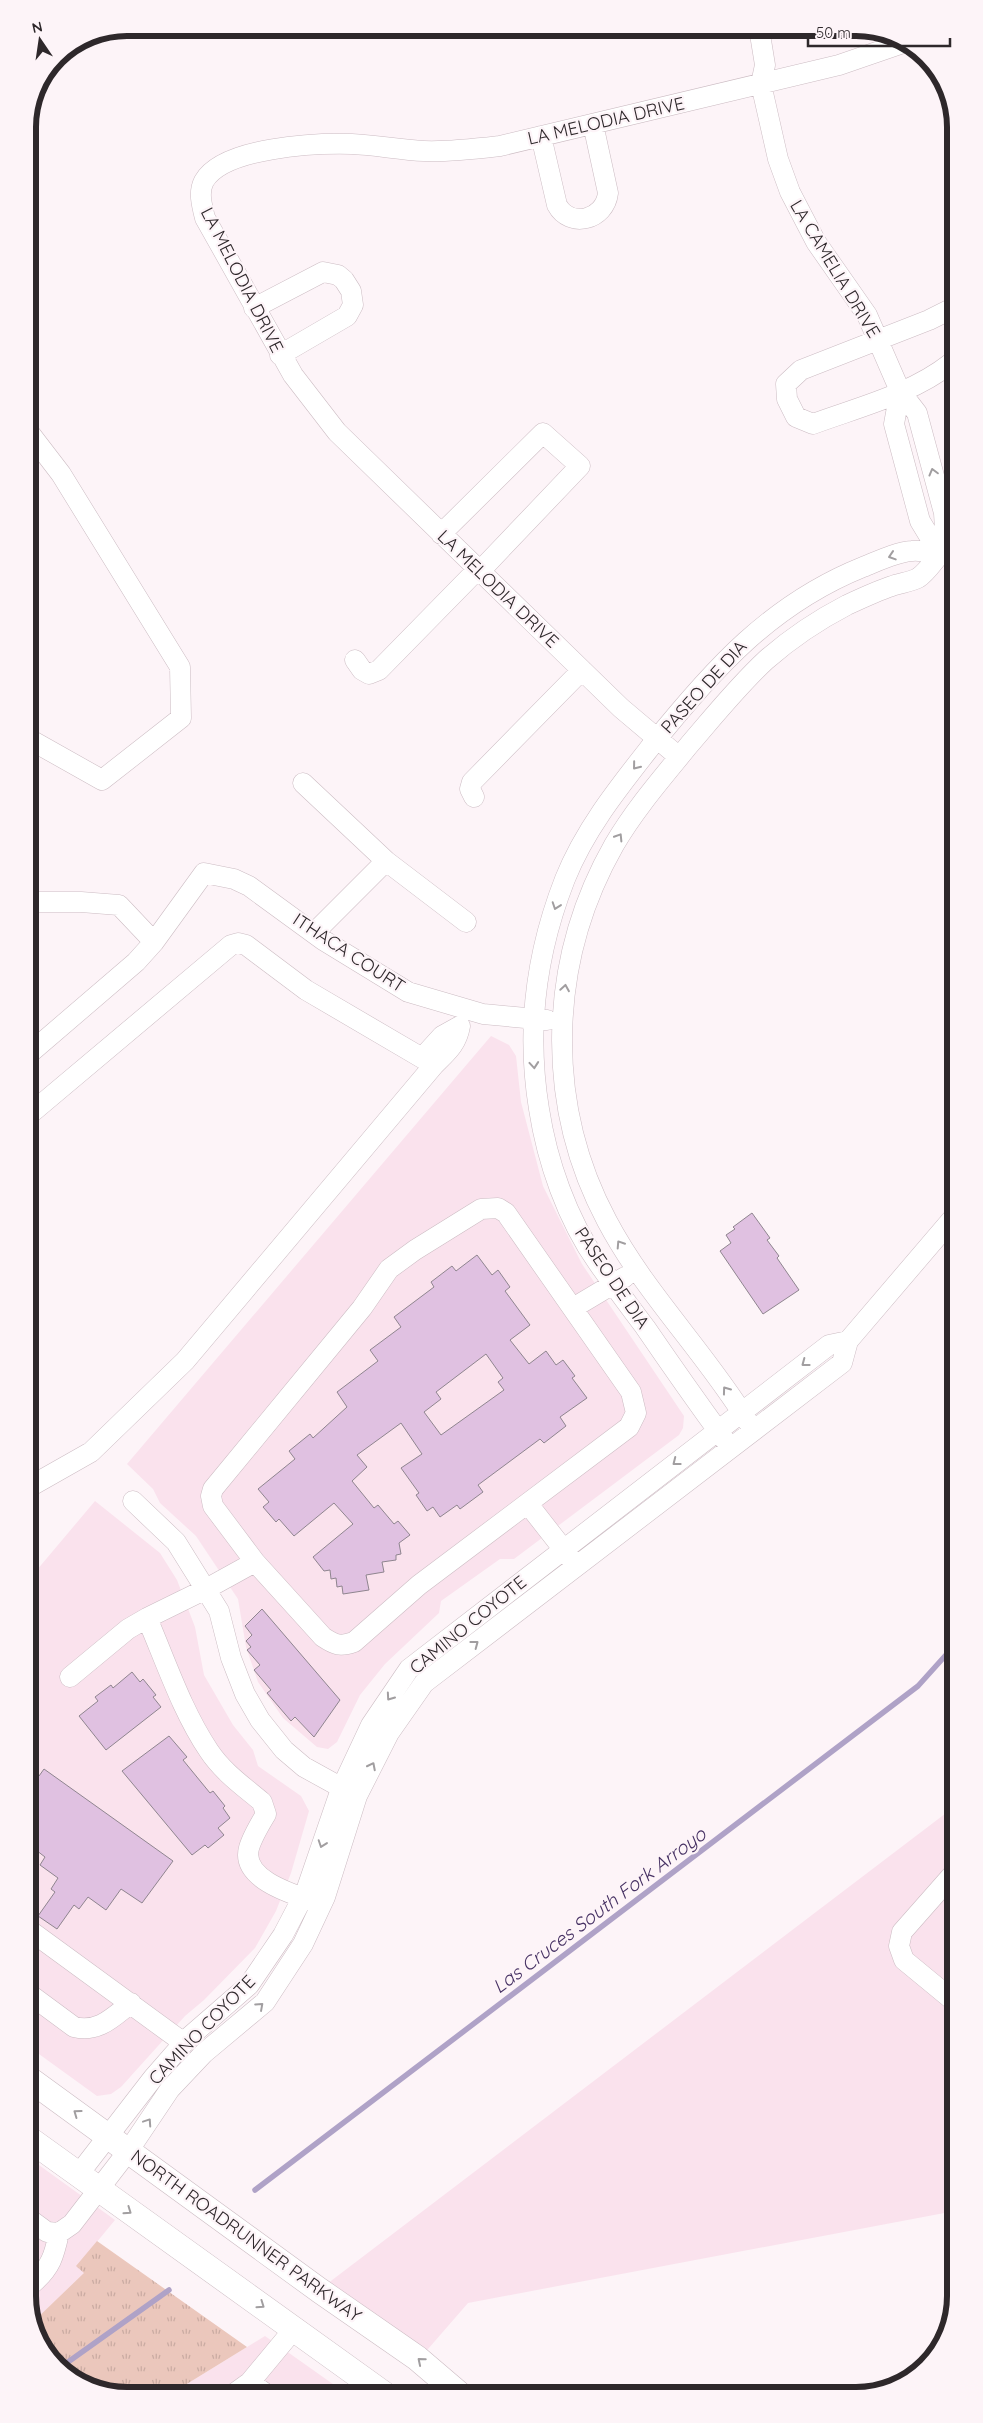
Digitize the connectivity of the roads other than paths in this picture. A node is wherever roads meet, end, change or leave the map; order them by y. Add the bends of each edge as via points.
1 (760, 36) edge
2 (896, 46) edge
3 (761, 84) junction
4 (594, 124) junction
5 (541, 136) junction
6 (254, 308) junction
7 (947, 311) edge
8 (879, 340) junction
9 (280, 355) junction
10 (947, 366) edge
11 (900, 391) junction
12 (36, 441) edge
13 (441, 534) junction
14 (940, 554) junction
15 (479, 570) junction
16 (355, 660) dead end
17 (582, 670) junction
18 (657, 740) junction
19 (36, 743) edge
20 (679, 757) junction
21 (303, 783) dead end
22 (474, 797) dead end
23 (386, 861) junction
24 (36, 902) edge
25 (466, 922) dead end
26 (314, 933) junction
27 (154, 942) junction
28 (464, 1018) junction
29 (533, 1020) junction
30 (561, 1020) junction
31 (36, 1048) edge
32 (428, 1061) junction
33 (36, 1109) edge
34 (947, 1225) edge
35 (638, 1271) junction
36 (614, 1283) junction
37 (573, 1308) junction
38 (848, 1341) junction
39 (742, 1412) junction
40 (717, 1430) junction
41 (753, 1430) junction
42 (730, 1448) junction
43 (36, 1483) edge
44 (133, 1501) dead end
45 (528, 1504) junction
46 (563, 1549) junction
47 (255, 1562) junction
48 (576, 1566) junction
49 (206, 1589) junction
50 (147, 1618) junction
51 (70, 1677) dead end
52 (349, 1793) junction
53 (947, 1881) edge
54 (303, 1897) junction
55 (321, 1904) junction
56 (36, 1935) edge
57 (947, 1995) edge
58 (36, 1999) edge
59 (131, 2003) junction
60 (184, 2043) junction
61 (36, 2084) edge
62 (108, 2135) junction
63 (36, 2144) edge
64 (129, 2150) junction
65 (88, 2182) junction
66 (36, 2224) edge
67 (59, 2233) junction
68 (36, 2280) edge
69 (294, 2329) junction
70 (250, 2382) junction
71 (242, 2387) edge
72 (257, 2387) edge
73 (374, 2387) edge
74 (451, 2387) edge

1 - 3 street, LA CAMELIA DRIVE via 765,60
2 - 3 street, LA MELODIA DRIVE via 857,60
3 - 4 street, LA MELODIA DRIVE
3 - 8 street, LA CAMELIA DRIVE via 778,159 797,209 825,256 863,309
4 - 5 street, LA MELODIA DRIVE
4 - 5 street via 608,200 601,210 588,218 572,219 560,211
5 - 6 street, LA MELODIA DRIVE via 500,146 449,152 354,144 307,146 259,153 220,165 203,183 202,207
6 - 9 street, LA MELODIA DRIVE
6 - 9 street via 323,272 338,275 351,291 353,305 347,316
7 - 8 street
8 - 11 street, LA CAMELIA DRIVE
8 - 11 street via 795,374 786,384 789,405 796,417 813,424
9 - 13 street, LA MELODIA DRIVE via 337,432
10 - 11 street
11 - 14 street, LA CAMELIA DRIVE via 920,422 944,513 945,530
12 - 19 street via 61,474 180,667 181,718 102,780
13 - 15 street, LA MELODIA DRIVE
13 - 15 street via 543,433 580,466
14 -> 18 street, PASEO DE DIA via 911,551 895,555 842,576 803,597 727,657
14 - 20 street, PASEO DE DIA via 918,578 845,606 776,651 738,687
15 - 16 street via 379,670 369,674
15 - 17 street, LA MELODIA DRIVE
17 - 18 street, LA MELODIA DRIVE
17 - 22 street via 472,782 470,789
18 - 20 street, LA MELODIA DRIVE
18 -> 29 street, PASEO DE DIA via 599,815 566,876 543,948
30 -> 20 street, PASEO DE DIA via 571,952 600,872 622,832
21 - 23 street
23 - 25 street
23 - 26 street
24 - 27 street via 119,905
26 - 27 street, ITHACA COURT via 249,886 234,879 204,873
26 - 28 street, ITHACA COURT via 408,992
27 - 31 street via 136,962
28 - 29 street, ITHACA COURT via 483,1014
28 - 32 street via 453,1046
29 - 30 street, ITHACA COURT
29 -> 36 street, PASEO DE DIA via 536,1094 550,1156 574,1221 597,1262
35 -> 30 street, PASEO DE DIA via 606,1221 580,1158 564,1091
32 - 33 street via 306,990 238,942
32 - 43 street via 185,1362 91,1452
34 - 38 street, CAMINO COYOTE
35 - 36 street
39 -> 35 street, PASEO DE DIA
36 - 37 street
36 - 40 street, PASEO DE DIA
37 - 45 street via 631,1392 636,1413 629,1427
37 - 47 street via 506,1213 498,1208 482,1209 401,1259 389,1269 362,1308 213,1489 213,1506
38 -> 39 street, CAMINO COYOTE via 829,1345
38 - 41 street, CAMINO COYOTE via 842,1363
39 - 40 street, CAMINO COYOTE
39 - 41 street, PASEO DE DIA
40 - 42 street, PASEO DE DIA
40 -> 46 street, CAMINO COYOTE
41 - 42 street, CAMINO COYOTE
42 - 48 street, CAMINO COYOTE
44 - 49 street via 176,1542
45 - 46 street
45 - 47 street via 419,1585 354,1642 343,1646 334,1645 323,1637
46 - 48 street
46 -> 52 street, CAMINO COYOTE via 409,1669 371,1725
47 - 49 street
52 -> 48 street, CAMINO COYOTE via 424,1683
49 - 50 street
49 - 52 street via 219,1611 231,1658 245,1694 260,1720 284,1750 304,1767
50 - 51 street via 128,1629
50 - 54 street via 191,1720 210,1752 230,1776 265,1807 266,1814 248,1849 249,1863 271,1884
52 -> 54 street, CAMINO COYOTE
52 - 55 street, CAMINO COYOTE
53 - 57 street via 902,1932 899,1946 904,1960
54 - 55 street
54 - 60 street, CAMINO COYOTE via 283,1935 249,1985
64 -> 55 street, CAMINO COYOTE via 170,2089 204,2053 266,2002 303,1944
56 - 59 street
58 - 59 street via 74,2027 81,2028 102,2026
59 - 60 street
60 - 62 street, CAMINO COYOTE
62 -> 61 main road, NORTH ROADRUNNER PARKWAY
62 - 64 main road, NORTH ROADRUNNER PARKWAY
62 - 65 street, CAMINO COYOTE
63 - 65 main road
64 - 65 street, CAMINO COYOTE
74 -> 64 main road, NORTH ROADRUNNER PARKWAY via 417,2358
65 - 67 street via 72,2224
65 -> 69 main road
66 - 67 street via 47,2232
67 - 68 street via 47,2270
69 - 70 street
69 - 73 main road
70 - 71 street
70 - 72 street

